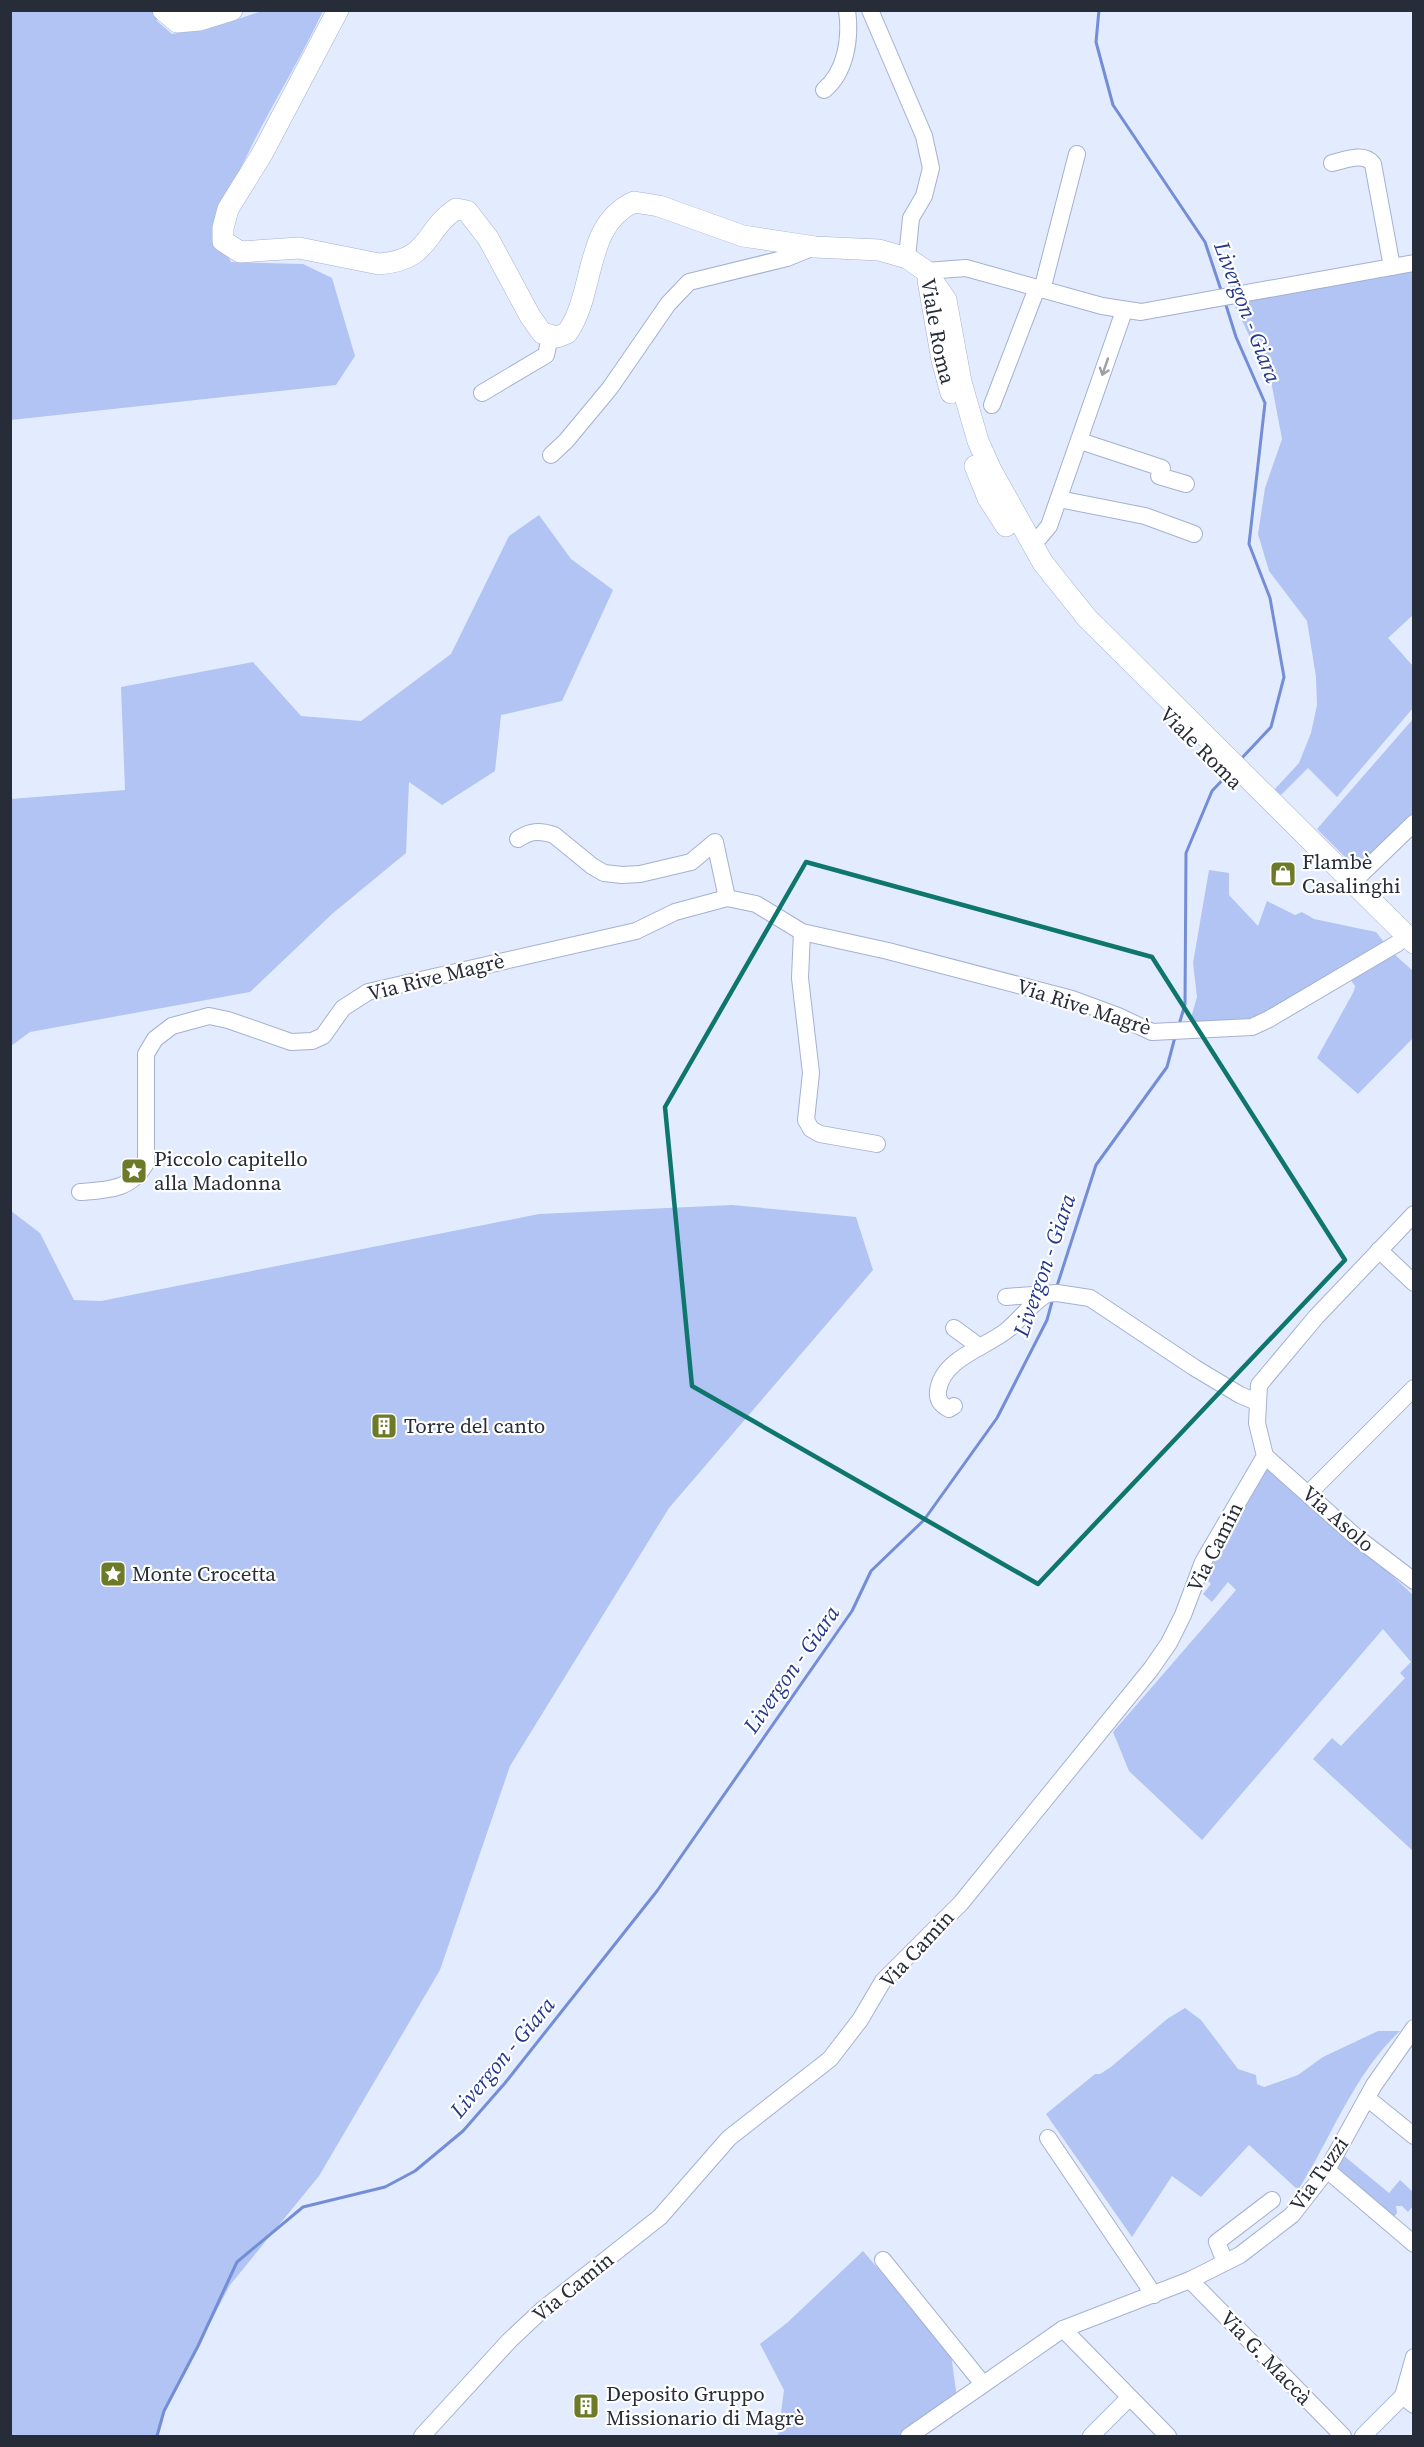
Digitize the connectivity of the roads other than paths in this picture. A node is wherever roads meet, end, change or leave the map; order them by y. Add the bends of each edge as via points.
1 (163, 10) edge
2 (232, 10) edge
3 (338, 10) edge
4 (847, 10) edge
5 (870, 10) edge
6 (824, 90) dead end
7 (1077, 154) dead end
8 (1332, 163) dead end
9 (815, 247) junction
10 (907, 258) junction
11 (1413, 263) edge
12 (1392, 267) junction
13 (926, 271) junction
14 (1040, 289) junction
15 (1124, 311) junction
16 (550, 337) junction
17 (482, 393) dead end
18 (992, 405) dead end
19 (1080, 441) junction
20 (551, 455) dead end
21 (1186, 484) dead end
22 (1059, 499) junction
23 (1194, 534) dead end
24 (1030, 541) junction
25 (1170, 710) junction
26 (1413, 823) edge
27 (518, 839) dead end
28 (1350, 886) junction
29 (727, 898) junction
30 (802, 932) junction
31 (1406, 940) edge
32 (1413, 959) edge
33 (877, 1144) dead end
34 (80, 1191) dead end
35 (1413, 1214) edge
36 (1379, 1250) junction
37 (1413, 1283) edge
38 (1048, 1293) junction
39 (1006, 1297) dead end
40 (954, 1328) dead end
41 (980, 1347) junction
42 (1413, 1388) edge
43 (1257, 1402) junction
44 (954, 1406) dead end
45 (1265, 1456) junction
46 (1308, 1494) junction
47 (1413, 1581) edge
48 (1413, 2028) edge
49 (1367, 2098) junction
50 (1413, 2136) edge
51 (1048, 2138) dead end
52 (1327, 2170) junction
53 (1272, 2200) dead end
54 (1413, 2244) edge
55 (883, 2260) dead end
56 (1225, 2262) junction
57 (1190, 2280) junction
58 (1154, 2295) junction
59 (1063, 2329) junction
60 (1413, 2357) edge
61 (983, 2384) junction
62 (1129, 2398) junction
63 (1408, 2400) edge
64 (422, 2436) edge
65 (909, 2436) edge
66 (1091, 2436) edge
67 (1168, 2436) edge
68 (1343, 2436) edge
69 (1363, 2436) edge

1 - 2 main road via 177,22
3 - 16 main road via 262,154 228,209 224,241 240,252 299,248 380,264 393,263 420,249 448,214 456,209 466,211 488,238 530,316 542,333
4 - 6 street via 845,54 839,72
5 - 10 street via 924,136 931,168 924,196 911,218
7 - 14 street
8 - 12 street via 1361,157 1373,164
9 - 10 main road via 879,250
9 - 16 main road via 744,236 659,206 634,202 611,218 601,233 577,319 567,333
9 - 20 street via 787,258 689,282 668,304 610,388
10 - 13 main road
11 - 12 street
12 - 15 street via 1158,311
13 - 14 street via 966,268
13 - 24 main road, Viale Roma via 946,300 961,382 978,441
13 - 25 main road, Viale Roma via 942,360 965,442 988,498 1019,548 1087,634
14 - 15 street
14 - 18 street
15 -> 19 street
16 - 17 street via 546,355
19 - 21 street via 1162,468 1159,476
19 - 22 street
22 - 23 street via 1145,516
22 - 24 street via 1046,531
24 - 25 main road, Viale Roma via 1087,618
25 - 28 main road, Viale Roma
26 - 28 street
27 - 29 street via 528,832 554,835 604,873 622,875 691,862 714,842
28 - 31 main road, Viale Roma
29 - 30 street, Via Rive Magrè via 756,904
29 - 34 street, Via Rive Magrè via 675,912 636,931 368,992 343,1008 323,1036 301,1044 208,1016 171,1026 155,1039 146,1054 143,1169 114,1190
30 - 31 street, Via Rive Magrè via 1021,984 1091,1005 1152,1032 1252,1027
30 - 33 street via 800,978 811,1073 806,1120 820,1134
31 - 32 main road, Viale Roma
35 - 36 street
36 - 37 street
36 - 43 street via 1287,1349 1259,1385
38 - 39 street
38 - 41 street via 1005,1331
38 - 43 street via 1090,1298 1195,1368
40 - 41 street
41 - 44 street via 952,1365 939,1386 940,1403 949,1409
42 - 46 street
43 - 45 street via 1257,1423
45 - 46 street, Via Asolo
45 - 64 street, Via Camin via 1203,1562 1183,1615 1151,1669 961,1903 883,1981 830,2059 729,2138 660,2217 542,2310
46 - 47 street, Via Asolo
48 - 49 street, Via Tuzzi
49 - 50 street
49 - 52 street, Via Tuzzi
51 - 58 street
52 - 54 street
52 - 56 street, Via Tuzzi via 1292,2215
53 - 56 street via 1217,2242
55 - 61 street
56 - 57 street, Via Tuzzi
57 - 58 street, Via Tuzzi
57 - 68 street, Via G. Maccà
58 - 59 street, Via Tuzzi
59 - 61 street, Via Tuzzi
59 - 62 street
60 - 63 street
61 - 65 street, Via Tuzzi
62 - 66 street
62 - 67 street
63 - 69 street

